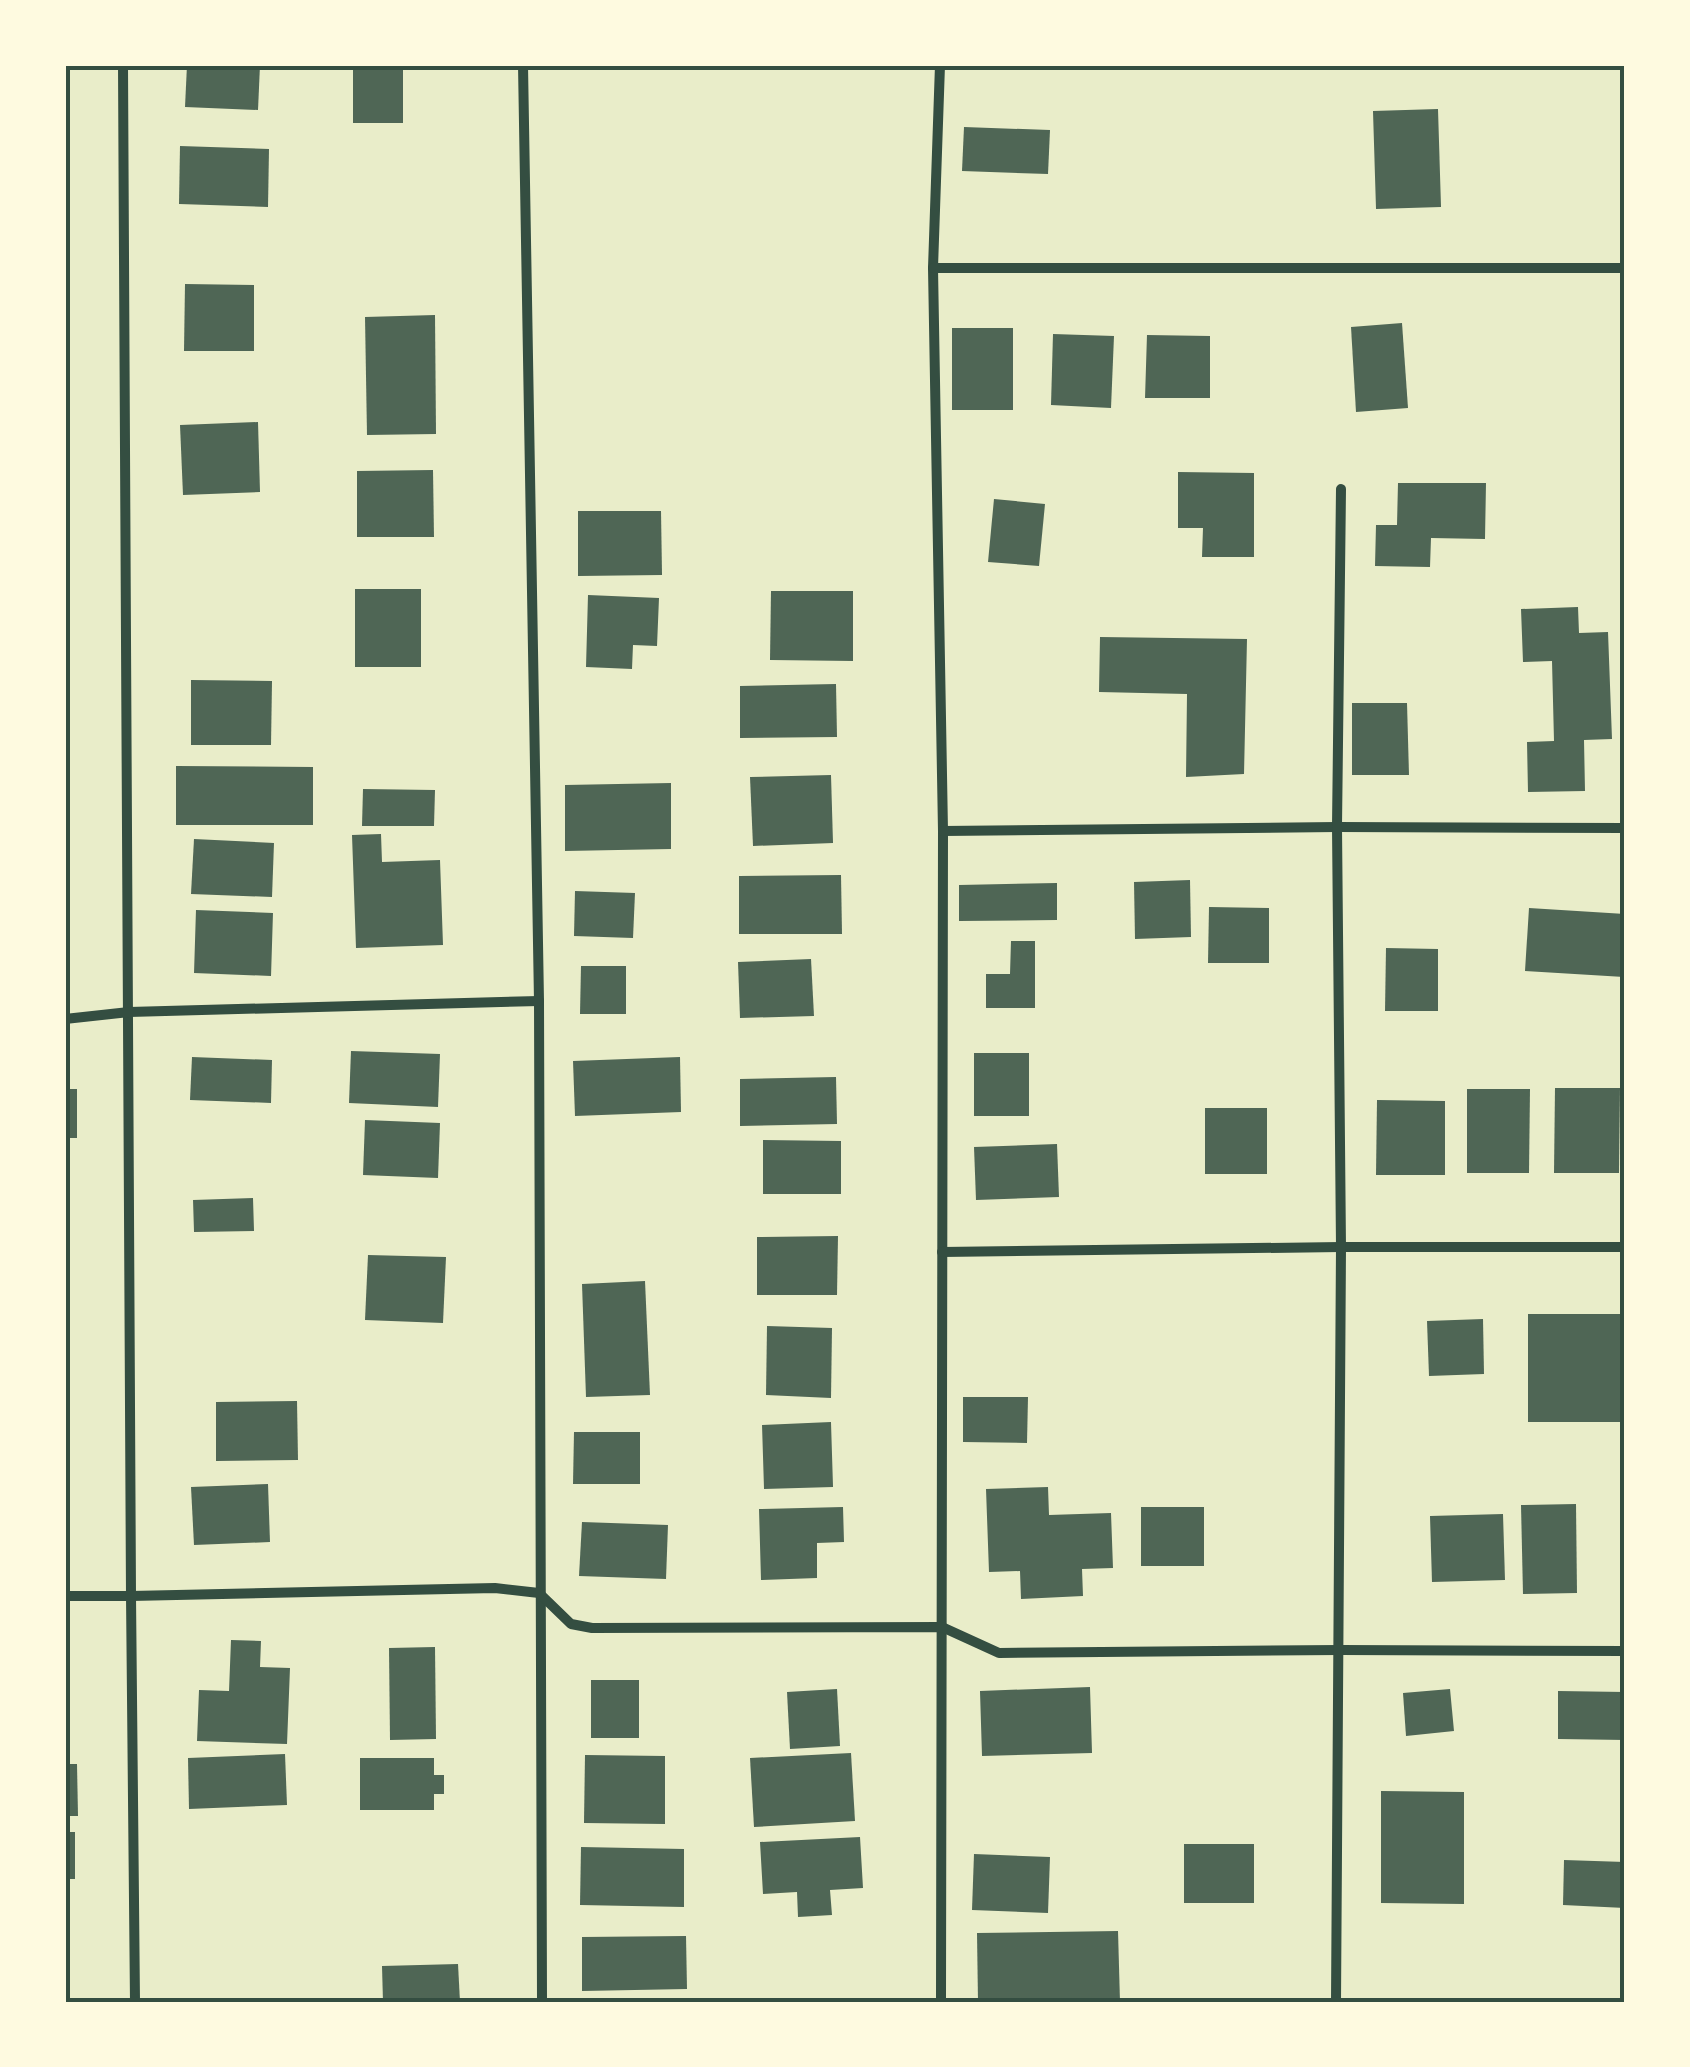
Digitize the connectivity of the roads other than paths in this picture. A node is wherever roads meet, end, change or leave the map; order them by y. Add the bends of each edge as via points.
1 (123, 65) edge
2 (523, 65) edge
3 (940, 65) edge
4 (933, 268) junction
5 (1625, 268) edge
6 (1341, 489) dead end
7 (1337, 828) junction
8 (1625, 828) edge
9 (943, 831) junction
10 (539, 1001) junction
11 (129, 1012) junction
12 (65, 1019) edge
13 (1341, 1247) junction
14 (1625, 1247) edge
15 (942, 1252) junction
16 (539, 1593) junction
17 (65, 1596) edge
18 (130, 1596) junction
19 (942, 1627) junction
20 (1340, 1650) junction
21 (1625, 1651) edge
22 (135, 2002) edge
23 (542, 2002) edge
24 (941, 2002) edge
25 (1336, 2002) edge

1 - 11 street
2 - 10 street
3 - 4 street
4 - 5 street
4 - 9 street
6 - 7 street
7 - 8 street
7 - 9 street
7 - 13 street
9 - 15 street
10 - 11 street
10 - 16 street
11 - 12 street
11 - 18 street
13 - 14 street
13 - 15 street
13 - 20 street
15 - 19 street
16 - 18 street via 495,1588
16 - 19 street via 571,1624 592,1628
16 - 23 street
17 - 18 street
18 - 22 street
19 - 20 street via 999,1653
19 - 24 street
20 - 21 street
20 - 25 street

